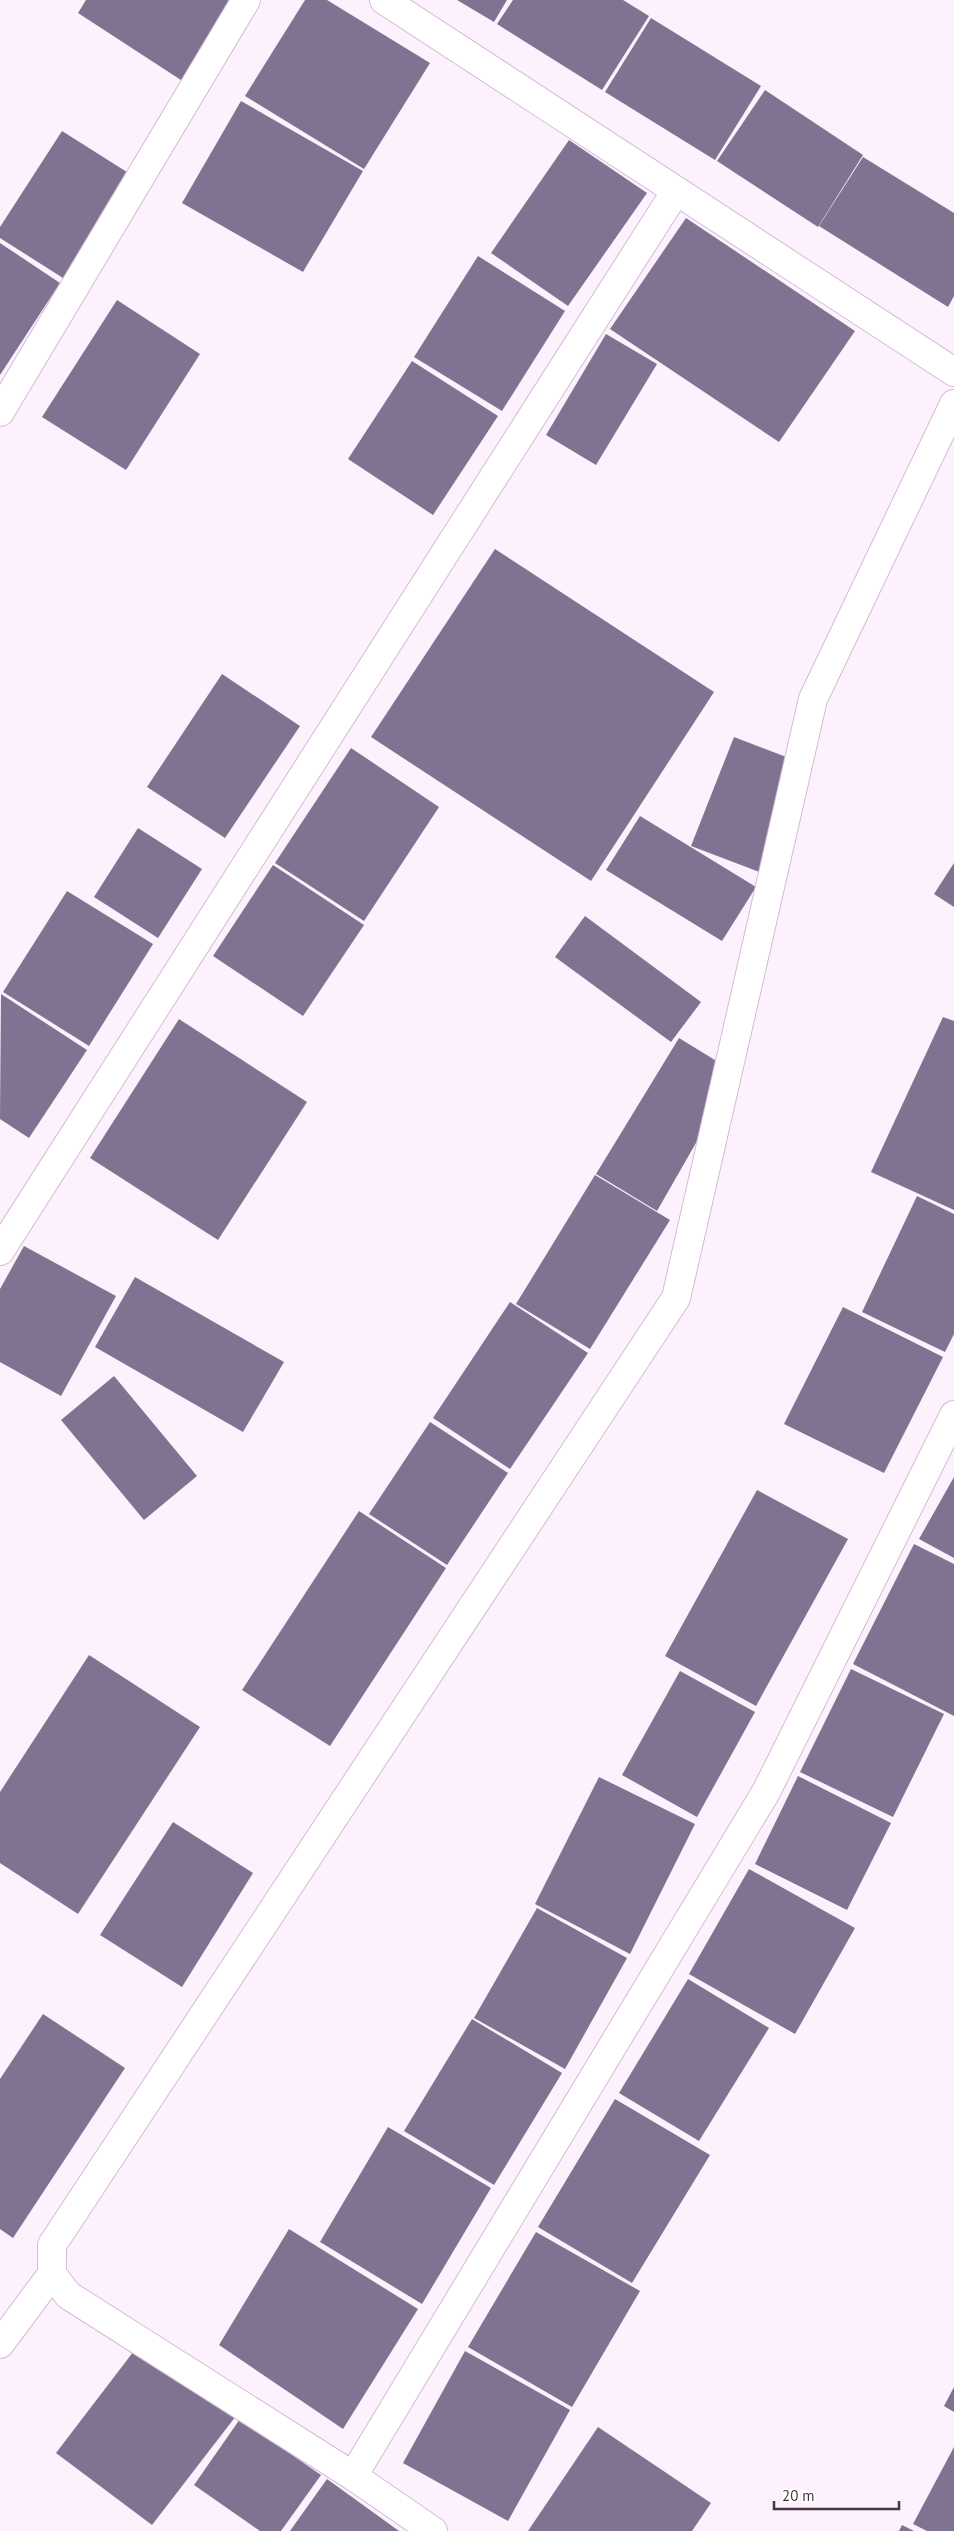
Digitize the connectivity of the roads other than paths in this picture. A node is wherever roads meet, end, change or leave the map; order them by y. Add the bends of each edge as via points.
1 (246, 0) edge
2 (384, 0) edge
3 (676, 191) junction
4 (954, 372) edge
5 (954, 404) edge
6 (0, 412) edge
7 (0, 1251) edge
8 (954, 1415) edge
9 (52, 2274) junction
10 (0, 2344) edge
11 (353, 2476) junction
12 (433, 2531) edge

1 - 6 street
2 - 3 street
3 - 4 street
3 - 7 street
5 - 9 street via 813,699 676,1298 52,2246
8 - 11 street via 766,1792
9 - 10 street
9 - 11 street via 68,2295
11 - 12 street

